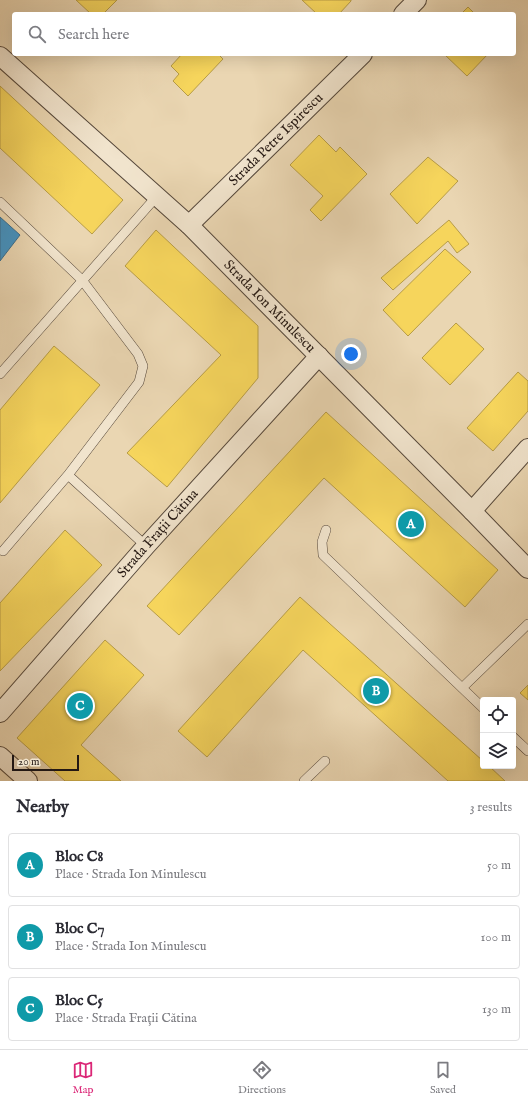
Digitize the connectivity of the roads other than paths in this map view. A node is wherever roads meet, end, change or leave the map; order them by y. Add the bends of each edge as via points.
1 (417, 0) edge
2 (405, 12) edge
3 (0, 56) edge
4 (361, 56) edge
5 (156, 196) junction
6 (0, 202) edge
7 (190, 225) junction
8 (82, 280) junction
9 (318, 356) junction
10 (0, 374) edge
11 (528, 448) edge
12 (68, 475) junction
13 (472, 511) junction
14 (326, 530) dead end
15 (146, 546) junction
16 (3, 551) dead end
17 (528, 569) edge
18 (528, 624) edge
19 (462, 688) junction
20 (480, 705) edge
21 (0, 713) edge
22 (516, 740) edge
23 (528, 751) edge
24 (0, 756) edge
25 (325, 761) dead end
26 (28, 781) edge
27 (304, 781) edge

1 - 2 street
3 - 5 street, Strada Ion Minulescu
4 - 7 street, Strada Petre Ispirescu
5 - 7 street, Strada Ion Minulescu
5 - 8 lane
6 - 8 lane
7 - 9 street, Strada Ion Minulescu
8 - 10 lane
8 - 12 lane via 138,354 144,366 139,382
9 - 13 street, Strada Ion Minulescu
9 - 15 street, Strada Frații Cătina
11 - 13 street
12 - 15 lane
12 - 16 lane
13 - 17 street, Strada Ion Minulescu
14 - 19 lane via 322,542 323,555
15 - 21 street, Strada Frații Cătina
18 - 19 lane
19 - 20 lane
22 - 23 lane
24 - 26 street
25 - 27 lane

